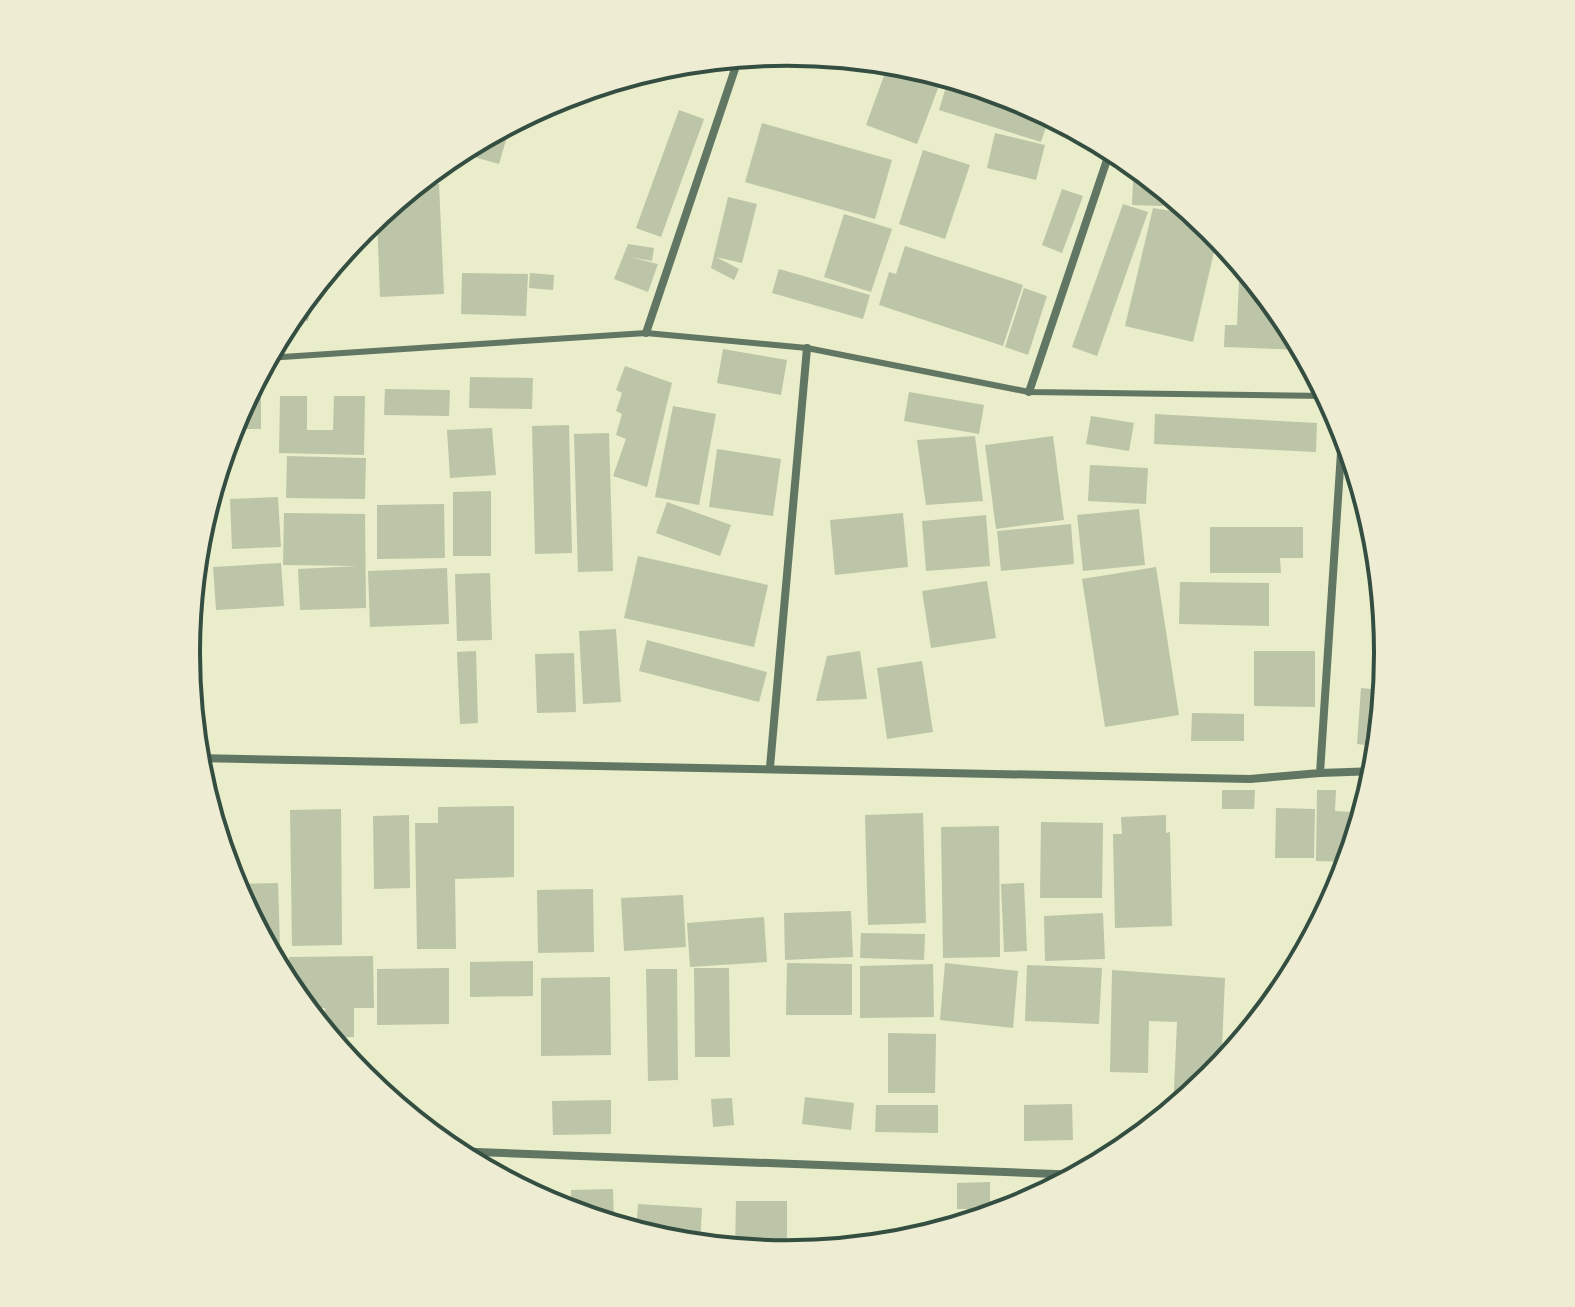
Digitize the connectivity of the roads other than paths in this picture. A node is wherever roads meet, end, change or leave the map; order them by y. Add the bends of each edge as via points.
1 (735, 68) edge
2 (1107, 161) edge
3 (646, 333) junction
4 (807, 348) junction
5 (281, 357) edge
6 (1029, 392) junction
7 (1315, 396) edge
8 (1341, 457) edge
9 (209, 758) edge
10 (770, 767) junction
11 (1363, 771) edge
12 (1320, 773) junction
13 (478, 1152) edge
14 (1058, 1174) edge

1 - 3 street
2 - 6 street
3 - 4 lane
3 - 5 lane
4 - 6 lane
4 - 10 street
6 - 7 lane
8 - 12 street
9 - 10 street
10 - 12 street via 1250,779
11 - 12 street
13 - 14 street

